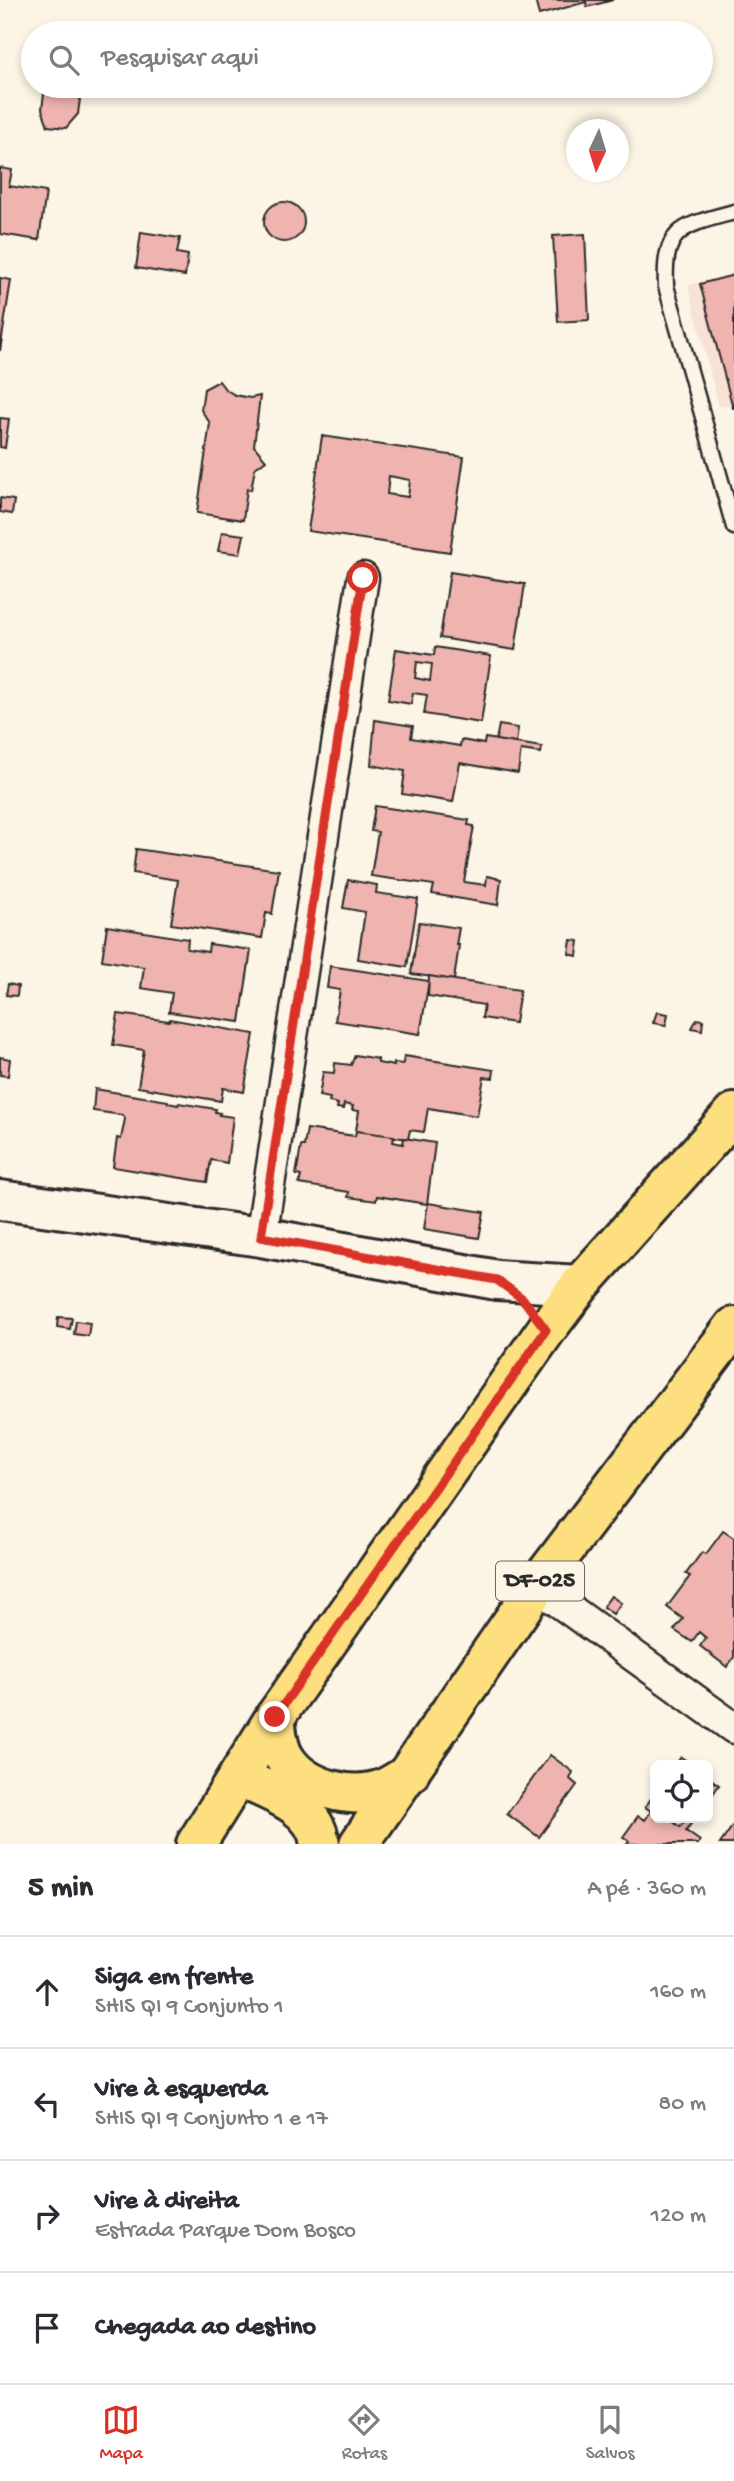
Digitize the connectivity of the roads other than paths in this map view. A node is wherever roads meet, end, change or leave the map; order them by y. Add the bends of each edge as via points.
1 (734, 212) edge
2 (734, 527) edge
3 (363, 578) dead end
4 (734, 1113) edge
5 (0, 1200) edge
6 (261, 1237) junction
7 (497, 1280) junction
8 (580, 1285) junction
9 (734, 1327) edge
10 (546, 1330) junction
11 (537, 1586) junction
12 (275, 1717) junction
13 (734, 1728) edge
14 (410, 1774) junction
15 (238, 1777) junction
16 (196, 1844) edge
17 (320, 1844) edge
18 (359, 1844) edge

1 - 2 lane via 680,232 670,241 665,261 666,286
3 - 6 street
4 - 8 main road
5 - 6 street
6 - 7 street
7 - 8 street
7 - 10 street via 523,1299
8 - 10 main road
9 - 11 main road, DF-025
10 - 12 main road
11 - 13 street
11 - 14 main road, DF-025
12 - 14 main road via 285,1759 303,1779 321,1787 361,1793 384,1788
12 - 15 main road
14 - 18 main road, DF-025
15 - 16 main road
15 - 17 main road via 294,1804 314,1823

